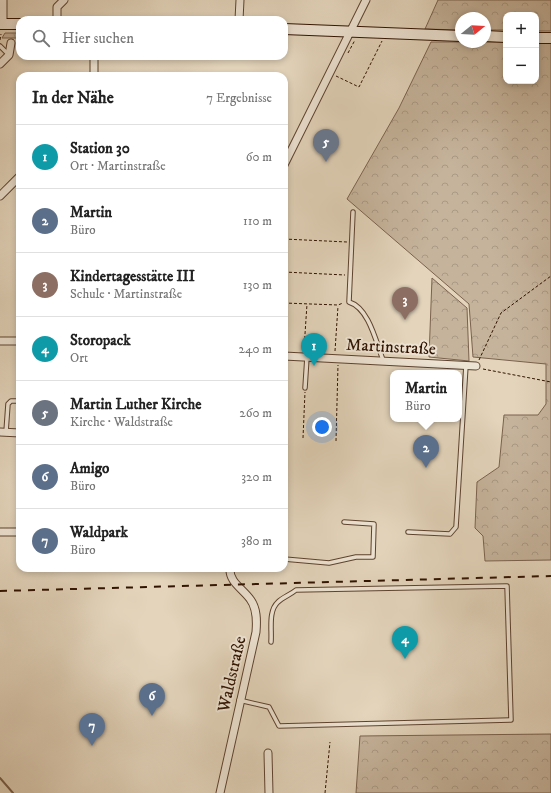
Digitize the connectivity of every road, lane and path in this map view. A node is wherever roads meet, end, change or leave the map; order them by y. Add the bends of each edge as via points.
1 (64, 0) edge
2 (240, 0) edge
3 (366, 0) edge
4 (2, 5) edge
5 (57, 16) edge
6 (239, 16) edge
7 (16, 22) edge
8 (2, 27) edge
9 (288, 29) edge
10 (351, 30) junction
11 (382, 32) junction
12 (455, 36) edge
13 (491, 36) edge
14 (503, 37) edge
15 (539, 38) edge
16 (551, 38) edge
17 (11, 43) dead end
18 (0, 45) edge
19 (8, 55) junction
20 (94, 60) edge
21 (0, 64) edge
22 (94, 72) edge
23 (336, 76) dead end
24 (288, 157) edge
25 (16, 180) edge
26 (0, 196) edge
27 (353, 212) dead end
28 (288, 239) edge
29 (352, 242) junction
30 (288, 272) edge
31 (350, 275) junction
32 (551, 276) edge
33 (349, 302) junction
34 (288, 303) edge
35 (307, 304) junction
36 (338, 305) junction
37 (0, 341) edge
38 (16, 341) edge
39 (288, 356) edge
40 (305, 357) junction
41 (337, 359) junction
42 (383, 360) junction
43 (466, 365) junction
44 (476, 366) junction
45 (551, 382) edge
46 (305, 388) joint
47 (16, 401) edge
48 (3, 432) edge
49 (16, 433) edge
50 (303, 438) dead end
51 (336, 441) dead end
52 (344, 522) dead end
53 (0, 532) edge
54 (16, 532) edge
55 (408, 532) dead end
56 (288, 559) edge
57 (231, 572) edge
58 (271, 642) dead end
59 (239, 700) junction
60 (330, 742) dead end
61 (268, 753) dead end
62 (220, 793) edge
63 (269, 793) edge
64 (325, 793) edge

1 - 5 street via 57,7
2 - 6 street
3 - 10 street
4 - 8 street
7 - 8 main road
8 - 18 path
9 - 10 main road
10 - 11 main road
10 - 24 street
11 - 12 main road
11 - 23 path via 382,43 359,87
13 - 14 main road
15 - 16 main road
17 - 19 street
18 - 19 lane
19 - 21 street
20 - 22 street
25 - 26 street
27 - 29 lane
28 - 29 path
29 - 31 lane
30 - 31 path
31 - 33 lane
32 - 44 path via 501,313
33 - 36 path
33 - 42 lane via 357,304 364,312
34 - 35 path
35 - 36 path
35 - 40 path
36 - 41 path
37 - 38 street
39 - 40 street, Martinstraße
40 - 41 street, Martinstraße
40 - 46 lane
41 - 42 street, Martinstraße
41 - 51 path
42 - 43 street, Martinstraße
43 - 44 street, Martinstraße
43 - 55 lane via 456,527 450,534
44 - 45 path
46 - 50 path
47 - 48 lane via 8,404
48 - 49 street
52 - 56 lane via 374,524 373,557 329,562
53 - 54 street
57 - 59 street, Waldstraße via 234,581 253,604 257,622
58 - 59 lane via 272,609 296,590 507,586 511,720 279,726 269,707
59 - 62 street, Waldstraße
60 - 64 path
61 - 63 street

